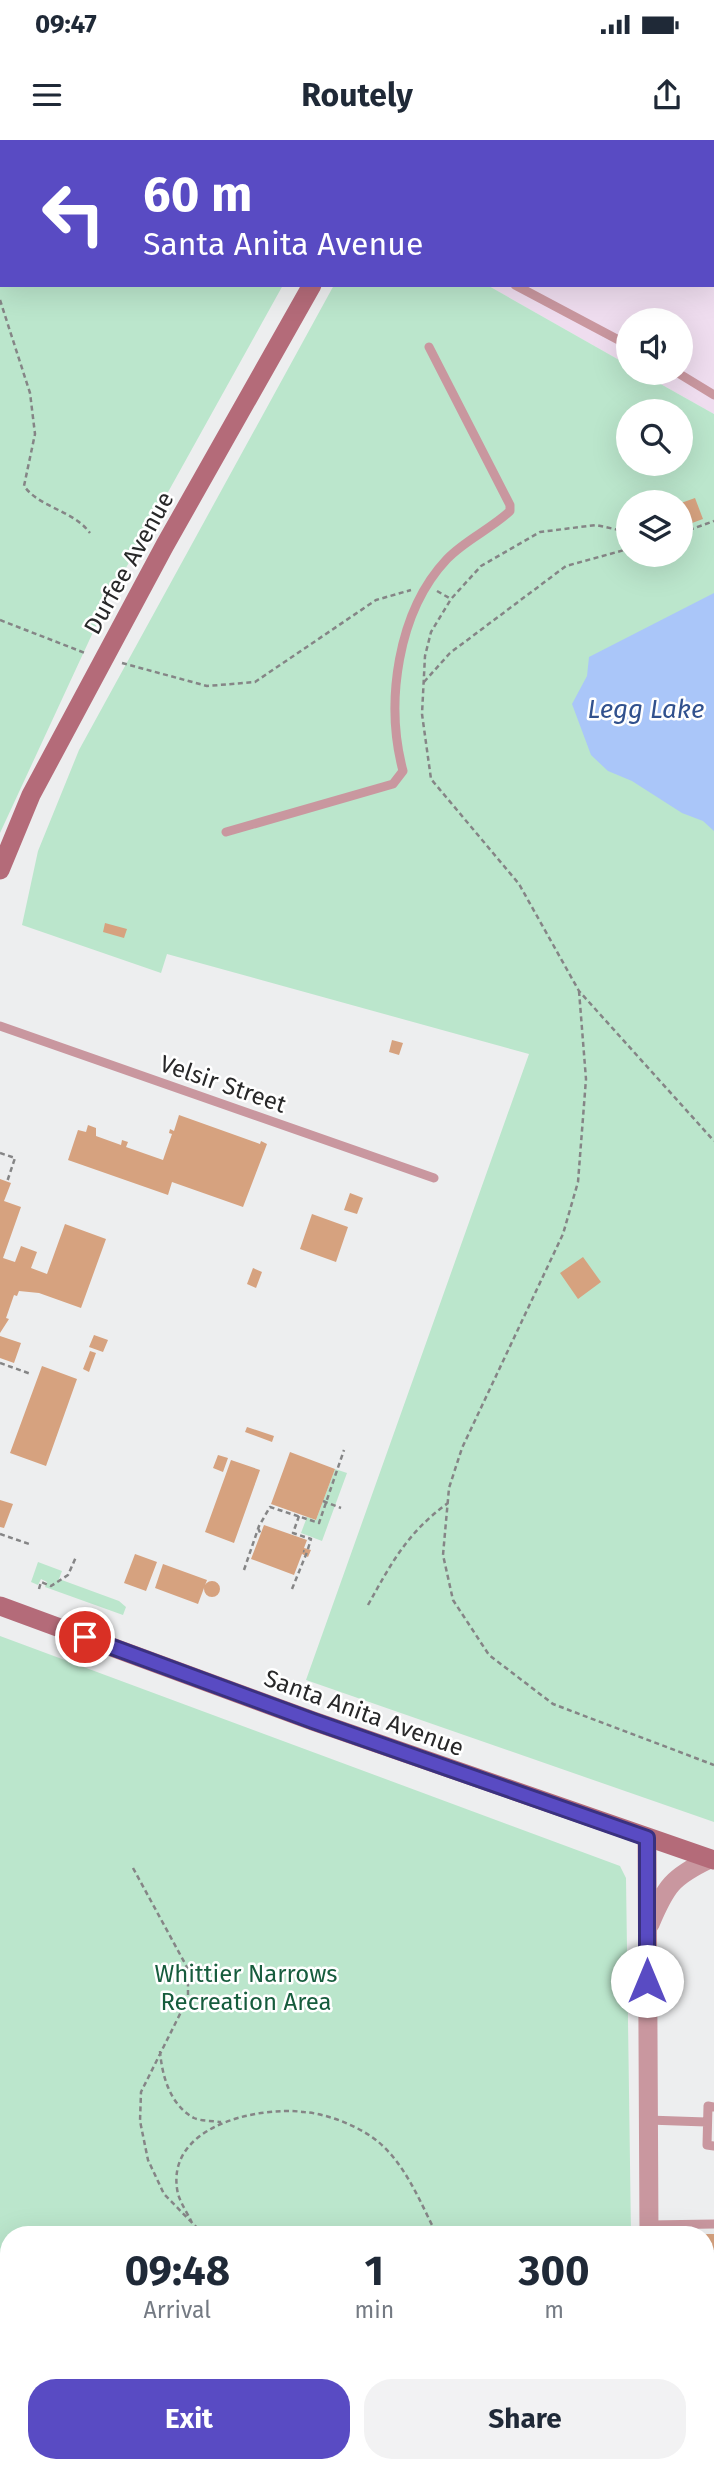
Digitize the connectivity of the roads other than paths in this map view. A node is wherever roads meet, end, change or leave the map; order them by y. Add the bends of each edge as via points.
1 (311, 287) edge
2 (520, 287) edge
3 (616, 339) edge
4 (429, 347) dead end
5 (693, 382) edge
6 (714, 395) edge
7 (226, 832) dead end
8 (0, 870) edge
9 (0, 1026) edge
10 (433, 1178) dead end
11 (0, 1606) edge
12 (647, 1838) junction
13 (712, 1860) edge
14 (647, 1932) junction
15 (714, 2107) edge
16 (648, 2120) junction
17 (706, 2122) junction
18 (714, 2147) edge
19 (714, 2224) edge
20 (649, 2226) edge
21 (692, 2226) edge

1 - 8 main road, Durfee Avenue via 31,795
2 - 3 lane
4 - 7 lane via 510,510 447,560 426,586 407,628 395,720 403,771 393,784
5 - 6 lane
9 - 10 lane, Velsir Street
11 - 12 main road, Santa Anita Avenue
12 - 13 main road, Santa Anita Avenue
12 - 14 street
13 - 14 street via 680,1874 664,1889
14 - 16 street
15 - 17 lane via 708,2106
16 - 17 lane
16 - 20 street
17 - 18 lane via 707,2145
19 - 21 lane

